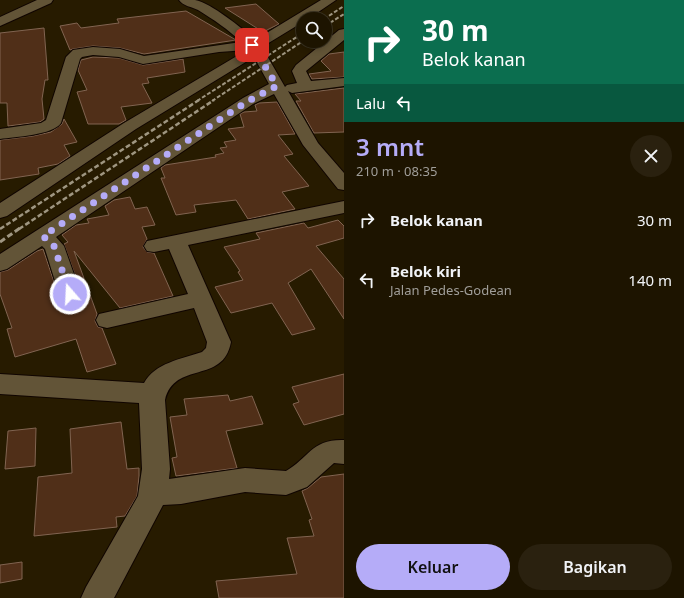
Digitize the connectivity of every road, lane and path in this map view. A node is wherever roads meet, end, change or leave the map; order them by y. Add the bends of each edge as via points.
1 (47, 0) edge
2 (215, 0) edge
3 (330, 0) edge
4 (190, 2) edge
5 (0, 22) edge
6 (344, 34) edge
7 (254, 47) junction
8 (344, 82) edge
9 (306, 86) junction
10 (278, 88) junction
11 (0, 134) edge
12 (344, 185) edge
13 (344, 207) edge
14 (0, 212) edge
15 (43, 236) junction
16 (0, 264) edge
17 (70, 294) dead end
18 (201, 299) junction
19 (107, 320) dead end
20 (0, 384) edge
21 (154, 394) junction
22 (344, 452) edge
23 (154, 492) junction
24 (98, 598) edge

1 - 5 street
2 - 4 street
3 - 7 street
4 - 7 street via 232,26
6 - 9 street via 301,68 299,71
7 - 10 street
7 - 11 street via 219,48 143,60 120,53 78,53 73,57 53,123 45,127
7 - 14 street
8 - 9 street
9 - 10 street
10 - 12 street via 311,145
10 - 15 street via 248,101
13 - 18 street via 165,244
15 - 16 street
15 - 17 street via 54,246
18 - 19 street
18 - 21 street via 219,342 217,352 210,358 167,374 156,385
20 - 21 street
21 - 23 street
22 - 23 street via 327,453 298,478 282,484 254,480 238,481 181,491
23 - 24 street

